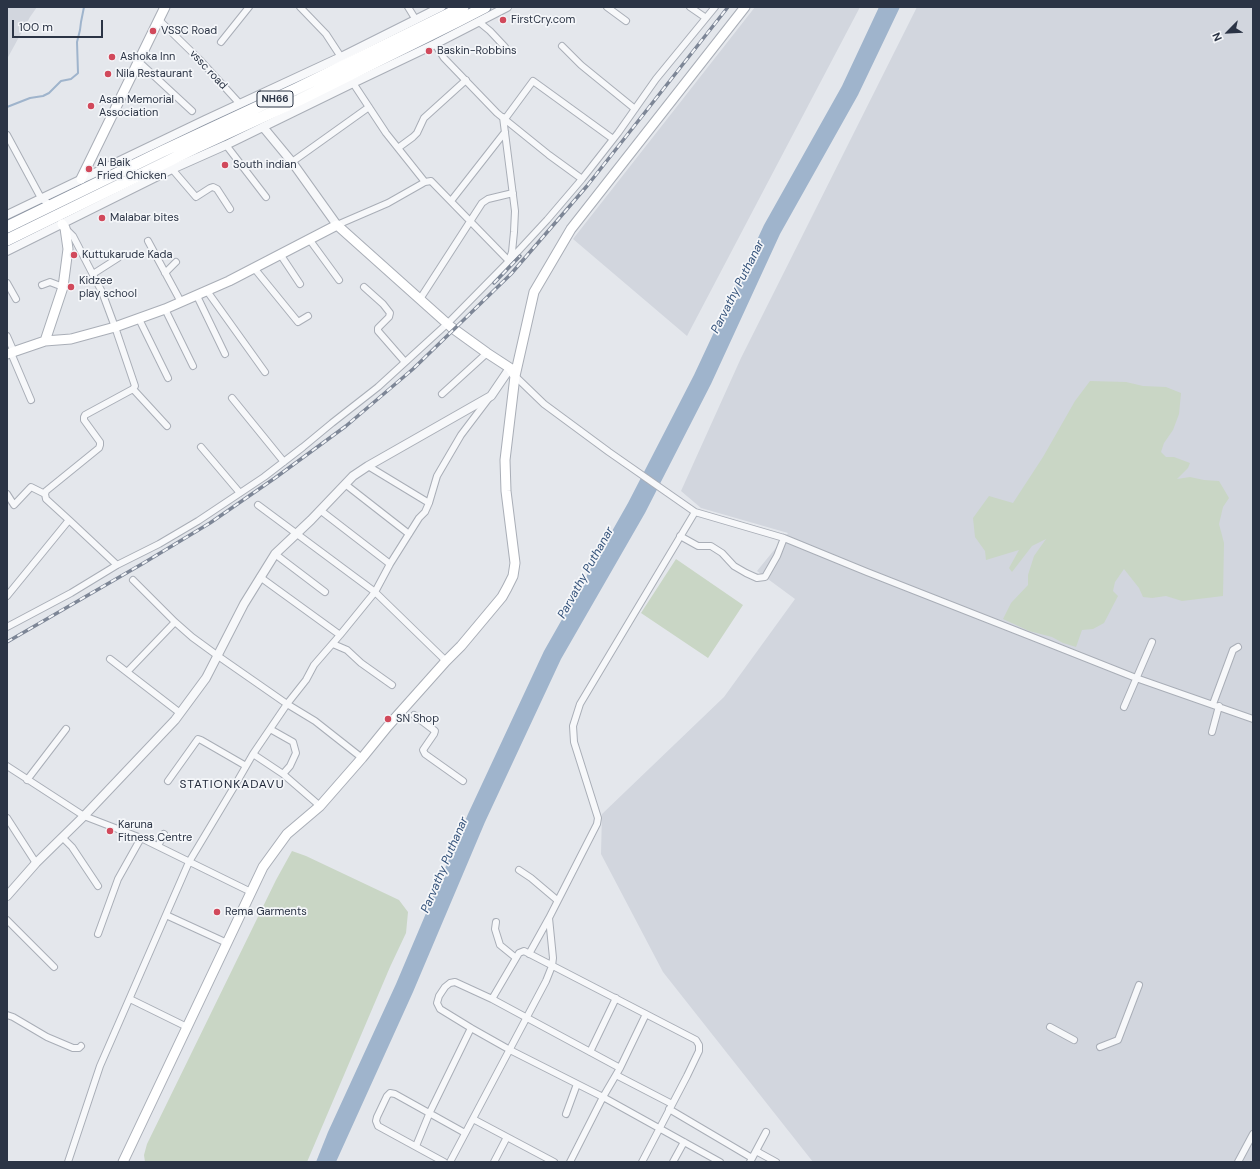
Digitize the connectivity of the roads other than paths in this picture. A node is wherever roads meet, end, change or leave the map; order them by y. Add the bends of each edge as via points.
1 (165, 7) edge
2 (249, 7) edge
3 (300, 7) edge
4 (408, 7) edge
5 (440, 7) edge
6 (463, 7) edge
7 (485, 7) edge
8 (507, 7) edge
9 (607, 7) edge
10 (690, 7) edge
11 (715, 7) edge
12 (745, 7) edge
13 (706, 18) junction
14 (158, 19) junction
15 (416, 20) junction
16 (626, 21) dead end
17 (479, 22) junction
18 (221, 42) dead end
19 (435, 44) junction
20 (562, 46) dead end
21 (505, 47) dead end
22 (341, 57) junction
23 (138, 61) junction
24 (466, 80) junction
25 (353, 83) junction
26 (240, 104) junction
27 (369, 107) junction
28 (635, 109) junction
29 (192, 111) dead end
30 (504, 118) junction
31 (263, 127) junction
32 (505, 132) junction
33 (7, 134) edge
34 (613, 139) junction
35 (226, 145) junction
36 (398, 148) junction
37 (292, 162) junction
38 (172, 169) junction
39 (582, 179) junction
40 (425, 182) junction
41 (88, 193) junction
42 (513, 193) junction
43 (42, 198) junction
44 (266, 198) dead end
45 (451, 201) junction
46 (230, 209) dead end
47 (7, 215) edge
48 (59, 218) junction
49 (469, 221) junction
50 (337, 225) junction
51 (7, 228) edge
52 (308, 239) junction
53 (7, 240) edge
54 (148, 241) dead end
55 (7, 251) edge
56 (280, 254) junction
57 (118, 258) dead end
58 (509, 261) junction
59 (176, 262) dead end
60 (254, 268) junction
61 (165, 272) junction
62 (93, 274) junction
63 (339, 280) dead end
64 (7, 283) edge
65 (300, 284) dead end
66 (42, 285) dead end
67 (63, 287) junction
68 (364, 287) dead end
69 (207, 291) junction
70 (197, 296) junction
71 (16, 299) dead end
72 (420, 299) junction
73 (181, 302) junction
74 (165, 309) junction
75 (308, 316) dead end
76 (139, 319) junction
77 (448, 323) junction
78 (115, 327) junction
79 (7, 336) edge
80 (45, 341) junction
81 (11, 353) edge
82 (487, 353) junction
83 (225, 354) dead end
84 (405, 362) junction
85 (193, 366) dead end
86 (265, 372) dead end
87 (513, 372) junction
88 (168, 378) dead end
89 (133, 389) junction
90 (442, 394) dead end
91 (491, 396) junction
92 (232, 398) dead end
93 (32, 400) dead end
94 (167, 426) dead end
95 (201, 447) dead end
96 (284, 462) junction
97 (368, 466) junction
98 (345, 484) junction
99 (7, 494) edge
100 (45, 494) junction
101 (240, 494) junction
102 (429, 503) junction
103 (258, 505) dead end
104 (320, 510) junction
105 (694, 512) junction
106 (69, 520) junction
107 (296, 534) junction
108 (409, 534) junction
109 (680, 536) junction
110 (784, 538) junction
111 (275, 554) junction
112 (390, 564) junction
113 (117, 565) junction
114 (260, 577) junction
115 (133, 580) dead end
116 (325, 592) dead end
117 (375, 592) junction
118 (7, 596) edge
119 (175, 622) junction
120 (7, 627) edge
121 (340, 635) junction
122 (1152, 642) dead end
123 (333, 644) junction
124 (1238, 647) dead end
125 (218, 656) junction
126 (110, 659) dead end
127 (446, 661) junction
128 (127, 672) junction
129 (1136, 678) junction
130 (392, 685) dead end
131 (287, 704) junction
132 (1213, 704) junction
133 (1219, 706) junction
134 (1124, 707) dead end
135 (180, 713) junction
136 (414, 716) dead end
137 (1253, 719) edge
138 (66, 729) dead end
139 (270, 729) junction
140 (1212, 732) dead end
141 (253, 754) junction
142 (362, 758) junction
143 (7, 766) edge
144 (246, 766) junction
145 (283, 774) junction
146 (27, 780) junction
147 (168, 781) dead end
148 (463, 781) dead end
149 (320, 806) junction
150 (84, 816) junction
151 (7, 818) edge
152 (164, 834) dead end
153 (62, 837) junction
154 (141, 838) junction
155 (158, 846) junction
156 (189, 862) junction
157 (36, 863) junction
158 (519, 870) dead end
159 (98, 886) dead end
160 (251, 892) junction
161 (7, 896) edge
162 (558, 900) junction
163 (166, 915) junction
164 (549, 918) junction
165 (7, 920) edge
166 (496, 922) dead end
167 (98, 934) dead end
168 (227, 943) junction
169 (529, 954) junction
170 (516, 958) junction
171 (552, 966) junction
172 (54, 967) dead end
173 (1139, 985) dead end
174 (616, 998) junction
175 (130, 999) junction
176 (492, 1000) junction
177 (646, 1014) junction
178 (7, 1015) edge
179 (526, 1018) junction
180 (187, 1027) junction
181 (1050, 1027) dead end
182 (471, 1028) junction
183 (1074, 1040) dead end
184 (81, 1046) dead end
185 (1100, 1047) dead end
186 (510, 1050) junction
187 (590, 1052) junction
188 (620, 1068) junction
189 (616, 1075) junction
190 (577, 1084) junction
191 (603, 1098) junction
192 (671, 1107) junction
193 (430, 1112) junction
194 (566, 1114) dead end
195 (473, 1119) junction
196 (659, 1129) junction
197 (766, 1132) dead end
198 (465, 1133) junction
199 (1253, 1134) edge
200 (507, 1137) junction
201 (684, 1142) junction
202 (416, 1146) junction
203 (756, 1151) junction
204 (751, 1160) edge
205 (68, 1162) edge
206 (123, 1162) edge
207 (444, 1162) edge
208 (450, 1162) edge
209 (494, 1162) edge
210 (554, 1162) edge
211 (570, 1162) edge
212 (642, 1162) edge
213 (673, 1162) edge
214 (720, 1162) edge
215 (776, 1162) edge
216 (1238, 1162) edge

1 - 14 main road
2 - 18 street
3 - 22 street via 326,34
4 - 15 street
5 - 15 street
6 - 41 highway, NH66 via 303,86 160,152
7 - 41 highway, NH66 via 299,100
8 - 17 street
9 - 16 street
10 - 13 street
11 - 13 street
12 - 87 main road via 571,229 534,292
13 - 28 street
14 - 23 main road
14 - 26 street, vssc road
15 - 22 street
17 - 19 street
17 - 21 street
19 - 24 street via 444,58
19 - 25 street
20 - 28 street
22 - 26 street
23 - 29 street
23 - 41 main road
24 - 30 street
24 - 36 street via 421,121 414,137
25 - 27 street
25 - 31 street
26 - 41 street via 198,123
27 - 36 street
27 - 37 street
28 - 34 street
30 - 32 street
30 - 34 street via 533,81
30 - 39 street
31 - 35 street
31 - 37 street
32 - 42 street
32 - 45 street
33 - 43 street
34 - 39 street
35 - 38 street
35 - 44 street
36 - 40 street
37 - 50 street
38 - 41 street
38 - 46 street via 196,197 213,187
39 - 58 street
40 - 45 street via 434,183
40 - 50 street via 388,203
41 - 43 street
41 - 48 highway, NH66
41 - 48 street
42 - 49 street via 485,200
42 - 58 street via 514,232
43 - 47 street
43 - 48 street
45 - 49 street
48 - 51 highway, NH66
48 - 53 highway, NH66
48 - 55 street
48 - 62 street via 73,236
48 - 67 main road via 68,249
49 - 58 street
49 - 72 street
50 - 52 main road
50 - 72 main road
52 - 56 main road
52 - 63 street
54 - 61 street
56 - 60 main road
56 - 65 street
57 - 62 street
58 - 77 street
59 - 61 street
60 - 69 main road
60 - 75 street via 298,322
61 - 73 street
62 - 78 street
64 - 71 street
66 - 67 street via 50,282
67 - 80 main road
68 - 84 street via 390,313 378,331
69 - 70 main road
69 - 86 street
70 - 73 main road
70 - 83 street
72 - 77 main road
73 - 74 main road
74 - 76 main road
74 - 85 street
76 - 78 main road
76 - 88 street
77 - 82 main road
77 - 84 street
78 - 80 main road via 71,339
78 - 89 street via 135,384
79 - 81 street
80 - 81 main road
81 - 93 street
82 - 87 main road
82 - 90 street
84 - 96 street
87 - 91 street
87 - 105 street via 544,404
87 - 127 main road via 505,460 506,491 515,563 513,576 502,597
89 - 94 street
89 - 100 street via 85,415 84,420 100,442 99,448
91 - 97 street
91 - 102 street via 460,435 437,476
92 - 96 street
95 - 101 street
96 - 101 street
97 - 98 street
97 - 102 street
98 - 104 street
98 - 108 street
99 - 100 street via 14,505 31,487
100 - 106 street via 46,499
101 - 113 street via 159,544
102 - 108 street
103 - 107 street
104 - 107 street
104 - 112 street
105 - 109 street
105 - 110 street
106 - 113 street
106 - 118 street
107 - 111 street
107 - 117 street
108 - 112 street
109 - 110 street via 698,546 711,546 734,566 757,578 765,577
109 - 162 street via 580,704 573,726 574,742 598,818
110 - 129 street
111 - 114 street
111 - 116 street
112 - 117 street
113 - 120 street
114 - 121 street
114 - 125 street
115 - 119 street
117 - 121 street
117 - 127 street
119 - 125 street
119 - 128 street
121 - 123 street
122 - 129 street
123 - 130 street via 347,650
123 - 131 street via 314,665
124 - 132 street via 1233,650
125 - 131 street
125 - 135 street via 206,678
126 - 128 street
127 - 142 main road
128 - 135 street
129 - 132 street
129 - 134 street
131 - 139 street
131 - 142 street
132 - 133 street
133 - 137 street
133 - 140 street
135 - 150 street
136 - 148 street via 435,731 423,750 425,754
138 - 146 street
139 - 141 street
139 - 145 street via 293,742 296,753
141 - 144 street
141 - 145 street
142 - 149 main road
143 - 146 street
144 - 147 street via 198,739
144 - 156 street
145 - 149 street
146 - 150 street
149 - 160 main road via 287,834 263,867
150 - 153 street
150 - 154 street
151 - 157 street
152 - 155 street
153 - 157 street
153 - 159 street
154 - 155 street
154 - 167 street via 118,879
155 - 156 street
156 - 160 street
156 - 163 street
157 - 161 street
158 - 162 street
160 - 168 main road
162 - 164 street
163 - 168 street
163 - 175 street
164 - 169 street
164 - 171 street
165 - 172 street
166 - 170 street via 495,929 500,945
168 - 180 main road
169 - 170 street via 522,952
169 - 171 street
170 - 176 street
171 - 174 street
171 - 179 street
173 - 185 street via 1118,1040
174 - 177 street
174 - 187 street
175 - 180 street
175 - 205 street via 100,1066
176 - 179 street
176 - 182 street via 455,982 445,987 437,1000 438,1006
177 - 188 street
177 - 192 street via 693,1038 700,1045
178 - 184 street via 73,1048
179 - 186 street
179 - 187 street
180 - 206 main road
181 - 183 street
182 - 186 street
182 - 193 street
186 - 190 street
186 - 195 street
187 - 188 street
188 - 189 street
189 - 191 street
189 - 192 street
190 - 191 street
190 - 194 street
191 - 196 street
191 - 211 street
192 - 196 street
192 - 204 street
193 - 198 street
193 - 202 street
193 - 202 street via 390,1093 377,1117 378,1126
195 - 198 street
195 - 200 street
196 - 201 street
196 - 212 street
197 - 203 street
198 - 208 street
199 - 216 street
200 - 209 street
200 - 210 street
201 - 213 street
201 - 214 street
202 - 207 street
203 - 204 street
203 - 215 street

